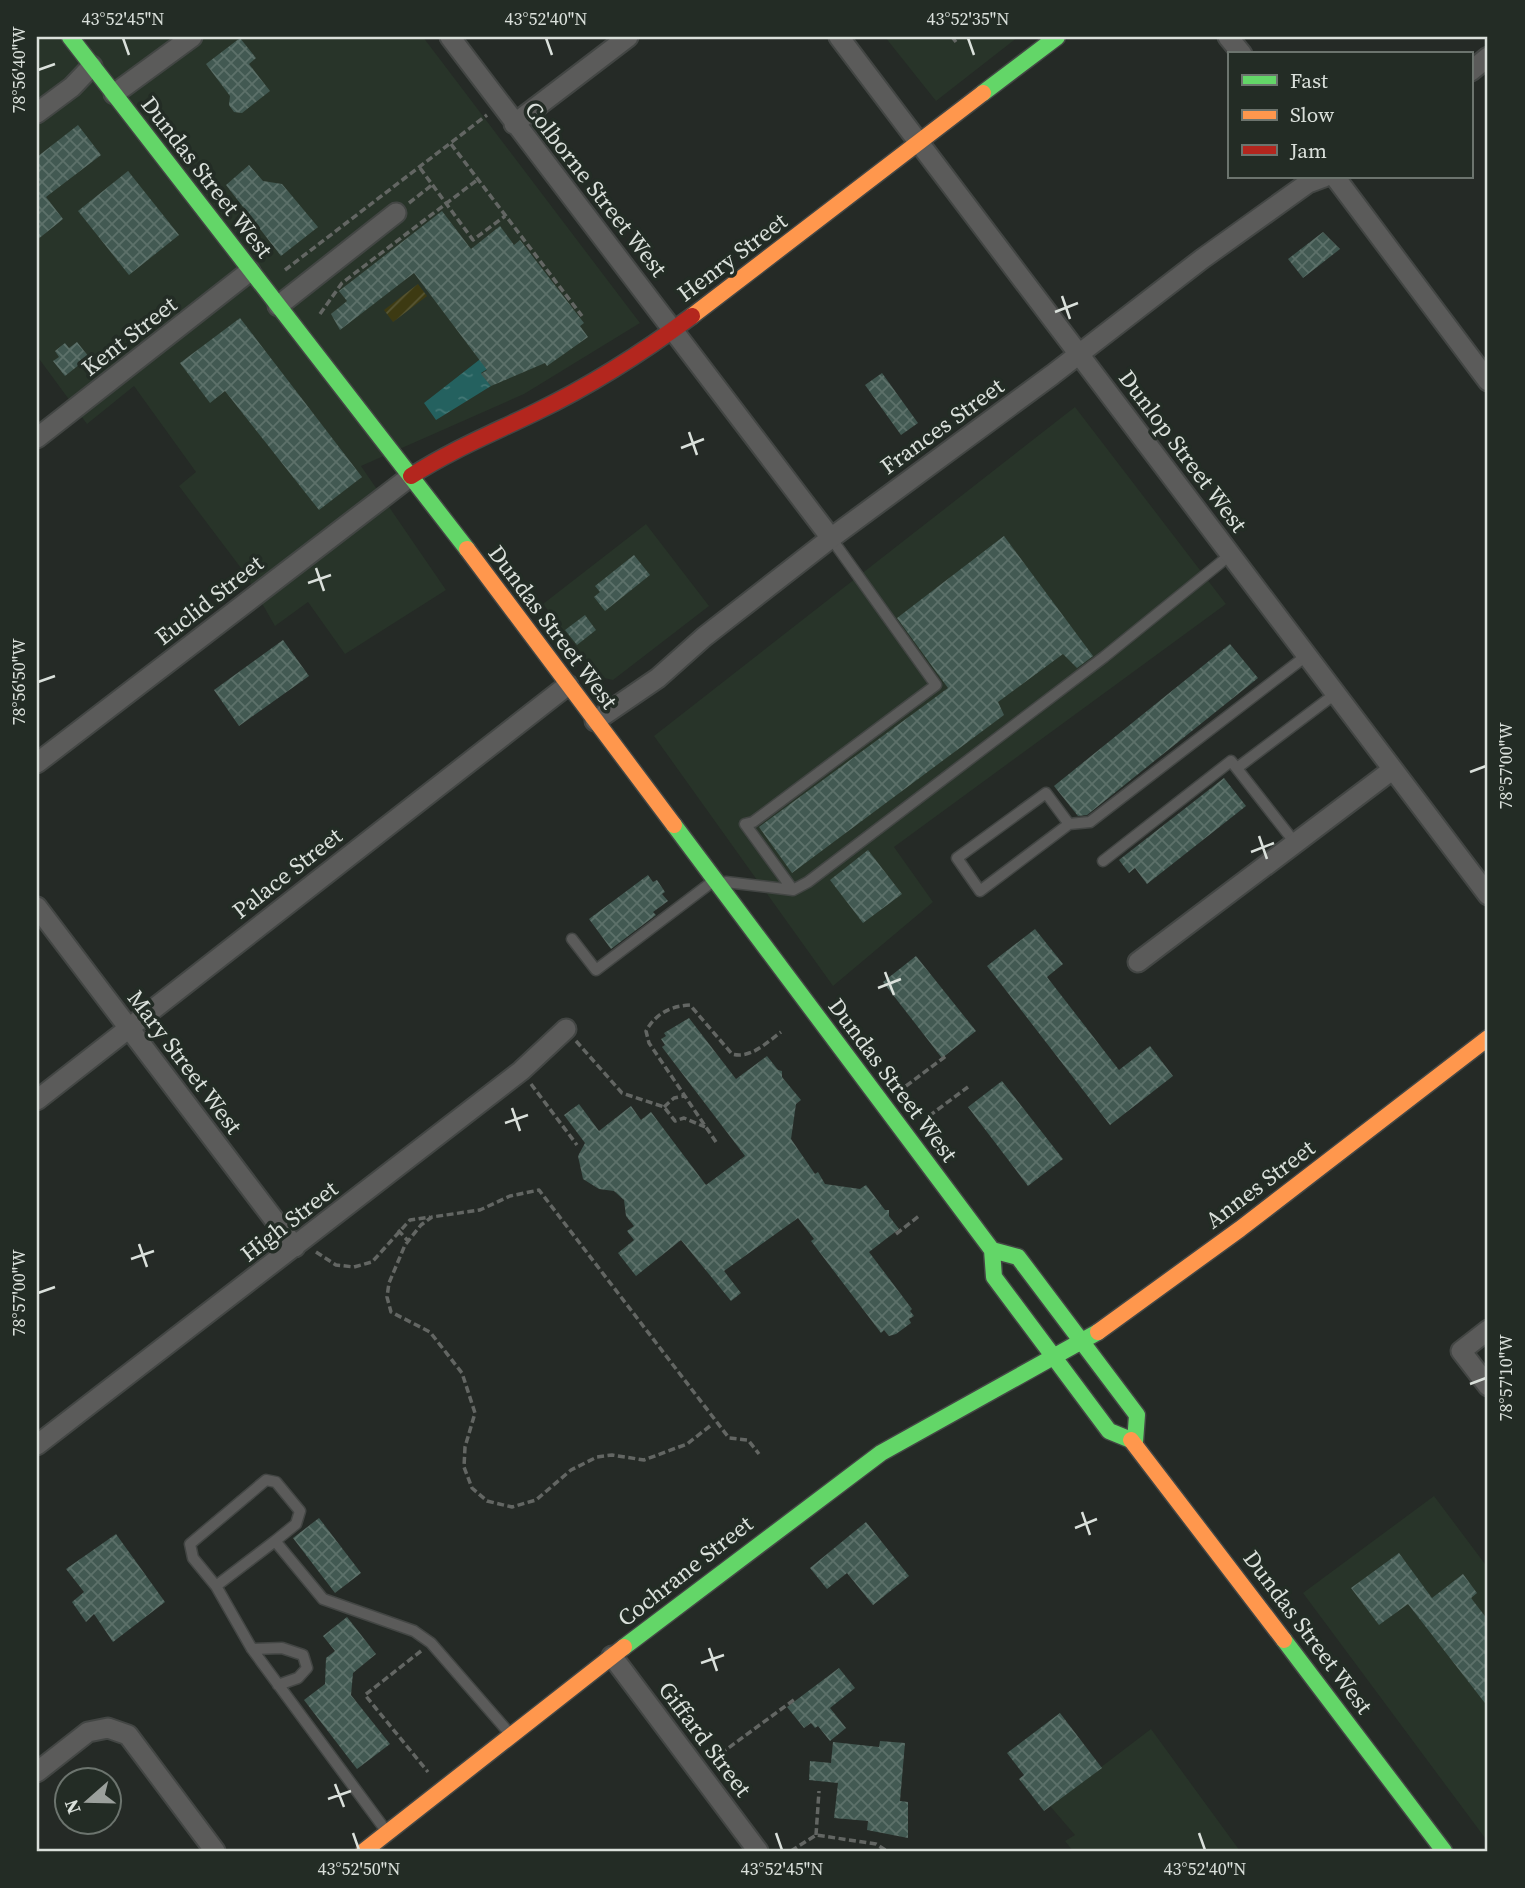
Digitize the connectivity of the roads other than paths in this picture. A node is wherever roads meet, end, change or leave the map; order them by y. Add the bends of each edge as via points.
1 (70, 37) edge
2 (192, 37) edge
3 (450, 37) edge
4 (628, 37) edge
5 (839, 37) edge
6 (1056, 37) edge
7 (1228, 37) edge
8 (1240, 52) edge
9 (1488, 57) edge
10 (92, 66) junction
11 (1472, 70) edge
12 (114, 94) junction
13 (37, 113) edge
14 (514, 124) junction
15 (918, 142) junction
16 (1321, 178) edge
17 (1336, 178) edge
18 (396, 212) road end
19 (250, 271) junction
20 (278, 306) junction
21 (674, 329) junction
22 (1079, 354) junction
23 (1488, 381) edge
24 (37, 438) edge
25 (411, 476) junction
26 (831, 538) junction
27 (1230, 555) junction
28 (1306, 656) junction
29 (568, 685) junction
30 (1335, 694) junction
31 (595, 720) junction
32 (37, 763) edge
33 (1237, 768) junction
34 (1392, 770) junction
35 (1069, 824) junction
36 (1296, 845) junction
37 (1103, 861) dead end
38 (714, 880) junction
39 (793, 890) junction
40 (1488, 895) edge
41 (37, 907) edge
42 (572, 939) dead end
43 (1138, 962) dead end
44 (129, 1028) junction
45 (566, 1029) road end
46 (1488, 1038) edge
47 (37, 1100) edge
48 (295, 1247) junction
49 (992, 1250) junction
50 (1488, 1330) edge
51 (1082, 1341) junction
52 (1054, 1357) junction
53 (1488, 1387) edge
54 (1135, 1442) junction
55 (37, 1445) edge
56 (275, 1541) junction
57 (216, 1586) junction
58 (252, 1649) junction
59 (611, 1657) junction
60 (278, 1685) junction
61 (511, 1735) junction
62 (37, 1772) edge
63 (387, 1833) junction
64 (215, 1851) edge
65 (364, 1851) edge
66 (758, 1851) edge
67 (1444, 1851) edge

1 - 10 main road, Dundas Street West
2 - 12 street
3 - 14 street, Colborne Street West
4 - 14 street
5 - 15 street, Dunlop Street West
6 - 15 main road, Henry Street
7 - 8 street
9 - 11 street
10 - 12 main road, Dundas Street West
10 - 13 street
12 - 19 main road, Dundas Street West
14 - 21 street, Colborne Street West
15 - 21 main road, Henry Street
15 - 22 street, Dunlop Street West
16 - 22 street, Frances Street via 1202,259
17 - 23 street
18 - 20 street
19 - 20 main road, Dundas Street West
19 - 24 street, Kent Street
20 - 25 main road, Dundas Street West
21 - 25 main road, Henry Street via 618,369 443,455
21 - 26 street, Colborne Street West
22 - 26 street, Frances Street
22 - 27 street, Dunlop Street West
25 - 29 main road, Dundas Street West
25 - 32 street, Euclid Street
26 - 31 street, Frances Street via 704,636 658,678
26 - 39 lane via 936,685 745,824
27 - 28 street, Dunlop Street West
27 - 39 lane via 1104,657
28 - 30 street, Dunlop Street West
28 - 35 lane via 1090,822
29 - 31 main road, Dundas Street West
29 - 44 street, Palace Street
30 - 33 lane
30 - 34 street, Dunlop Street West
31 - 38 main road, Dundas Street West
33 - 36 lane
33 - 37 lane via 1231,761
34 - 36 street
34 - 40 street, Dunlop Street West
35 - 35 lane via 1045,793 957,858 980,891
36 - 43 street
38 - 39 lane
38 - 42 lane via 596,970
38 - 49 main road, Dundas Street West
41 - 44 street, Mary Street West
44 - 47 street, Palace Street
44 - 48 street, Mary Street West
45 - 48 street, High Street via 521,1071
46 - 51 main road, Annes Street via 1240,1228
48 - 55 street, High Street
49 - 51 main road, Dundas Street West via 1018,1257
49 - 52 main road, Dundas Street West via 994,1277
50 - 53 street via 1461,1351
51 - 52 main road, Annes Street
51 - 54 main road, Dundas Street West via 1137,1415
52 - 54 main road, Dundas Street West via 1109,1431
52 - 59 main road, Cochrane Street via 881,1453
54 - 67 main road, Dundas Street West
56 - 57 lane
56 - 57 lane via 296,1524 300,1511 276,1482 266,1480 190,1545 193,1558
56 - 61 lane via 323,1599 414,1630 431,1643
57 - 58 lane
58 - 60 lane
58 - 60 lane via 282,1648 303,1655 307,1668 298,1678
59 - 61 main road, Cochrane Street
59 - 66 street, Giffard Street
60 - 63 lane
61 - 63 main road, Cochrane Street
62 - 64 street via 88,1732 108,1728 128,1735
63 - 65 main road, Cochrane Street

